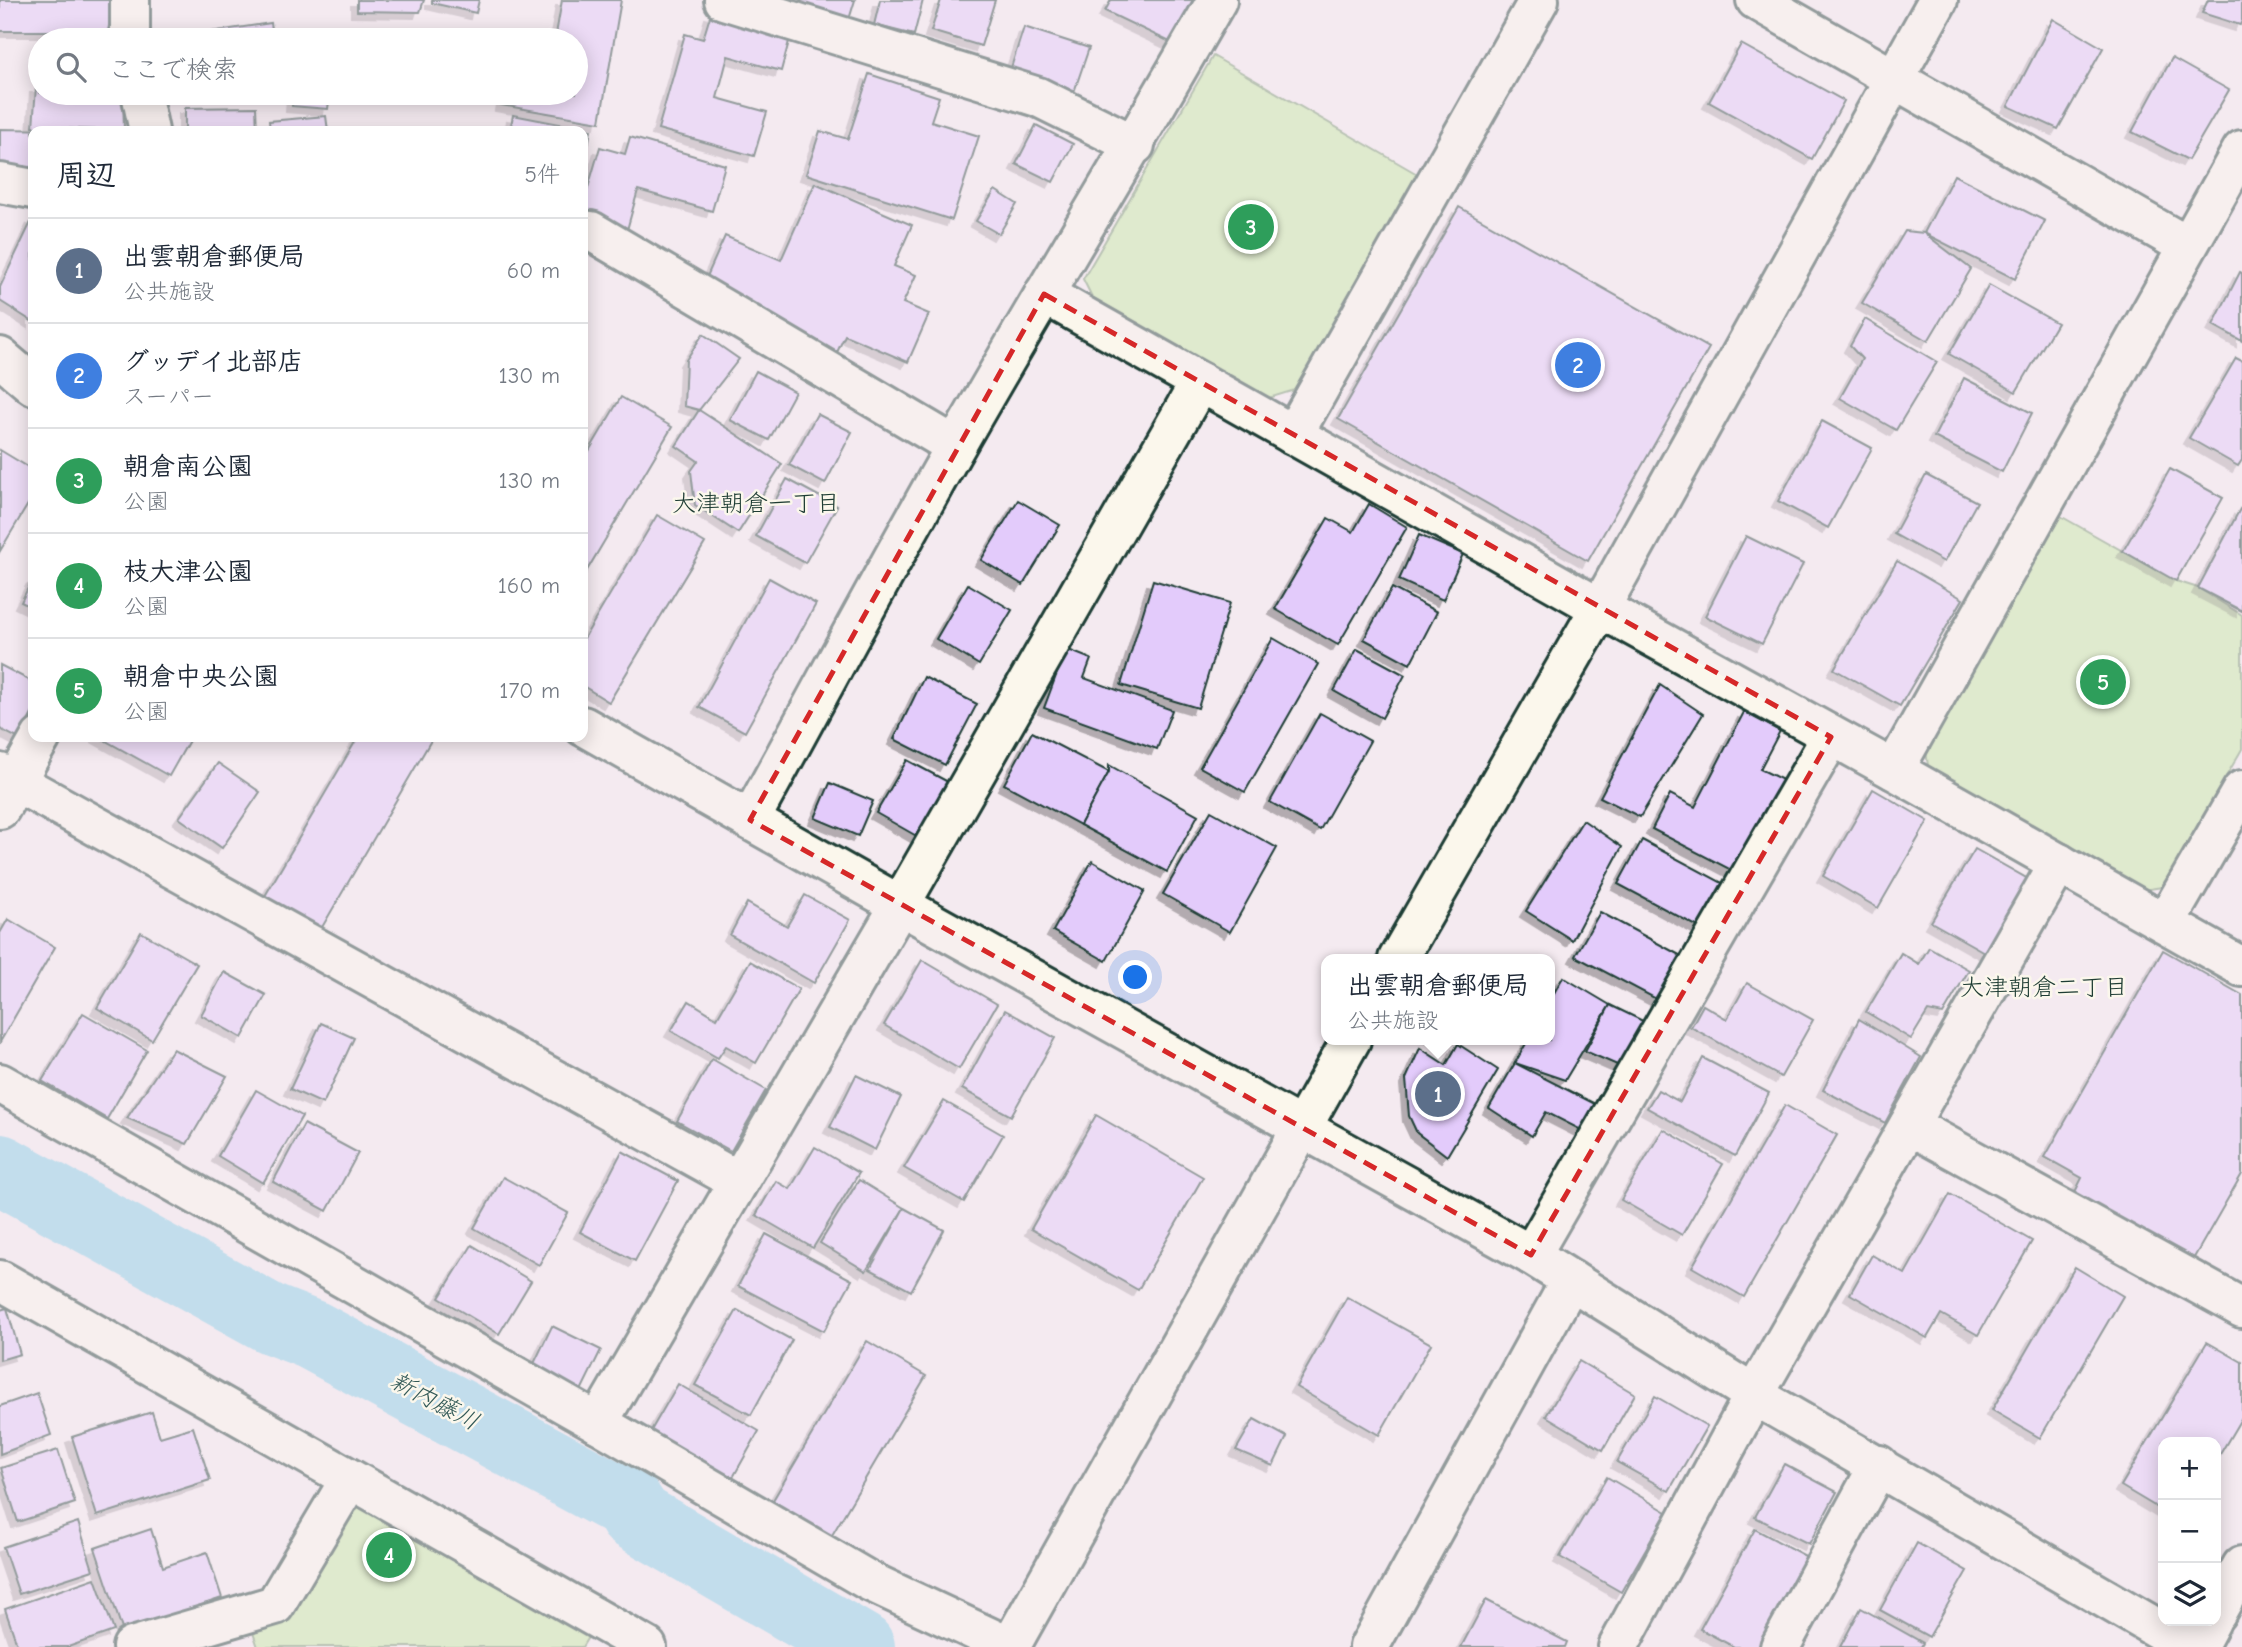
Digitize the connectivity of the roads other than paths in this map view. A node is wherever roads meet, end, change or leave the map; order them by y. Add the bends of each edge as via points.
1 (130, 0) edge
2 (724, 0) edge
3 (1217, 0) edge
4 (1539, 0) edge
5 (1756, 0) edge
6 (1938, 0) edge
7 (130, 28) edge
8 (1895, 80) junction
9 (144, 105) edge
10 (148, 126) edge
11 (1135, 145) junction
12 (2242, 150) edge
13 (0, 183) edge
14 (28, 188) edge
15 (2230, 200) edge
16 (588, 231) edge
17 (2188, 246) junction
18 (1044, 294) junction
19 (0, 357) edge
20 (28, 381) edge
21 (1200, 382) junction
22 (1293, 435) junction
23 (956, 446) junction
24 (1600, 608) junction
25 (588, 729) edge
26 (1831, 737) junction
27 (37, 742) edge
28 (1894, 770) junction
29 (5, 788) edge
30 (2242, 790) edge
31 (750, 820) junction
32 (2059, 863) junction
33 (900, 905) junction
34 (2165, 923) junction
35 (1401, 954) edge
36 (2242, 967) edge
37 (1349, 1045) edge
38 (0, 1083) edge
39 (1909, 1125) junction
40 (1302, 1126) junction
41 (738, 1181) junction
42 (1531, 1255) junction
43 (0, 1280) edge
44 (1571, 1280) junction
45 (2242, 1308) edge
46 (1754, 1395) junction
47 (598, 1423) junction
48 (1879, 1465) junction
49 (350, 1479) junction
50 (2242, 1566) edge
51 (2221, 1604) edge
52 (2208, 1626) edge
53 (602, 1636) edge
54 (132, 1647) edge
55 (647, 1647) edge
56 (1010, 1647) edge
57 (1368, 1647) edge
58 (1618, 1647) edge
59 (1780, 1647) edge
60 (2189, 1647) edge
61 (2197, 1647) edge

1 - 7 main road
2 - 11 main road via 1038,97
3 - 11 main road
4 - 22 main road
5 - 8 main road
6 - 8 main road
8 - 17 main road
8 - 24 main road
9 - 10 main road
11 - 18 main road
12 - 15 main road
13 - 14 main road
15 - 17 main road
16 - 23 main road
17 - 28 main road
18 - 21 main road
18 - 23 main road
19 - 20 main road
21 - 22 main road
21 - 33 main road
22 - 24 main road
23 - 31 main road
24 - 26 main road
24 - 35 main road
25 - 31 main road
26 - 28 main road
26 - 42 main road
27 - 29 main road
28 - 32 main road
29 - 41 main road
30 - 34 main road
31 - 33 main road
32 - 34 main road
32 - 39 main road
33 - 40 main road
33 - 41 main road
34 - 36 main road
37 - 40 main road
38 - 47 main road
39 - 45 main road
39 - 46 main road
40 - 42 main road
40 - 56 main road
41 - 47 main road
42 - 44 main road
43 - 49 main road
44 - 46 main road
44 - 57 main road
46 - 48 main road
46 - 58 main road
47 - 56 main road via 869,1581
48 - 59 main road
48 - 60 main road
49 - 53 main road
49 - 54 main road via 275,1605
50 - 51 main road
52 - 61 main road
53 - 55 main road

